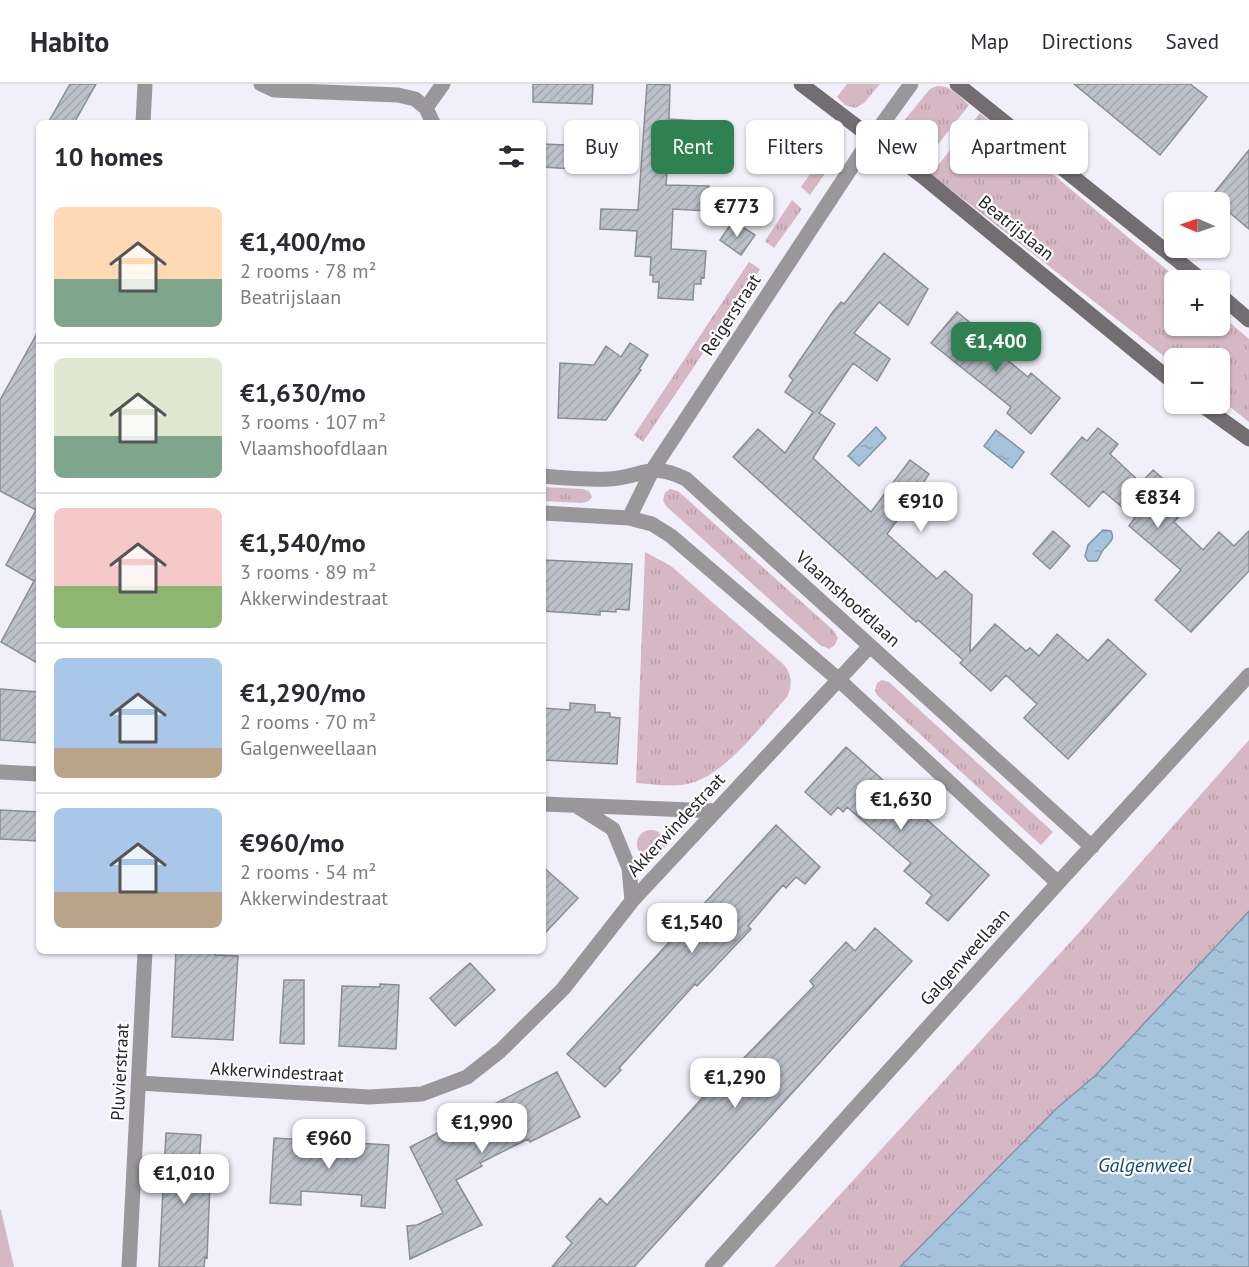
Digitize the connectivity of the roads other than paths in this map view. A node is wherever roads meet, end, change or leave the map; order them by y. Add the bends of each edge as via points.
1 (145, 84) edge
2 (261, 84) edge
3 (443, 84) edge
4 (801, 84) edge
5 (911, 84) edge
6 (957, 84) edge
7 (426, 108) junction
8 (143, 120) edge
9 (432, 120) edge
10 (885, 120) edge
11 (856, 124) edge
12 (856, 163) edge
13 (918, 174) edge
14 (1190, 270) edge
15 (1230, 304) edge
16 (1249, 320) edge
17 (1164, 375) edge
18 (1214, 414) edge
19 (1249, 439) edge
20 (652, 469) junction
21 (546, 476) edge
22 (546, 513) edge
23 (629, 518) junction
24 (870, 646) junction
25 (1249, 675) edge
26 (839, 680) junction
27 (0, 772) edge
28 (36, 774) edge
29 (546, 804) edge
30 (575, 806) junction
31 (715, 811) junction
32 (1092, 847) junction
33 (1058, 883) junction
34 (632, 901) junction
35 (145, 954) edge
36 (139, 1083) junction
37 (129, 1267) edge
38 (712, 1267) edge

1 - 8 street
2 - 7 street via 274,90 398,95 414,99
3 - 7 street
4 - 11 street, Beatrijslaan
5 - 10 street, Reigerstraat
6 - 14 street
7 - 9 street
12 - 20 street, Reigerstraat
13 - 17 street, Beatrijslaan
15 - 16 street
18 - 19 street
20 - 21 street, Vlaamshoofdlaan via 610,479
20 - 23 street, Reigerstraat
20 - 24 street, Vlaamshoofdlaan via 686,478
22 - 23 street
23 - 26 street via 652,524 671,536
24 - 26 street, Akkerwindestraat
24 - 32 street, Vlaamshoofdlaan
25 - 32 street, Galgenweellaan
26 - 31 street, Akkerwindestraat
26 - 33 street
27 - 28 street
29 - 30 street
30 - 31 street
30 - 34 street via 613,829 629,868
31 - 34 street, Akkerwindestraat
32 - 33 street, Galgenweellaan
33 - 38 street, Galgenweellaan
34 - 36 street, Akkerwindestraat via 563,989 500,1051 467,1077 422,1094 369,1097
35 - 36 street, Pluvierstraat
36 - 37 street, Pluvierstraat

